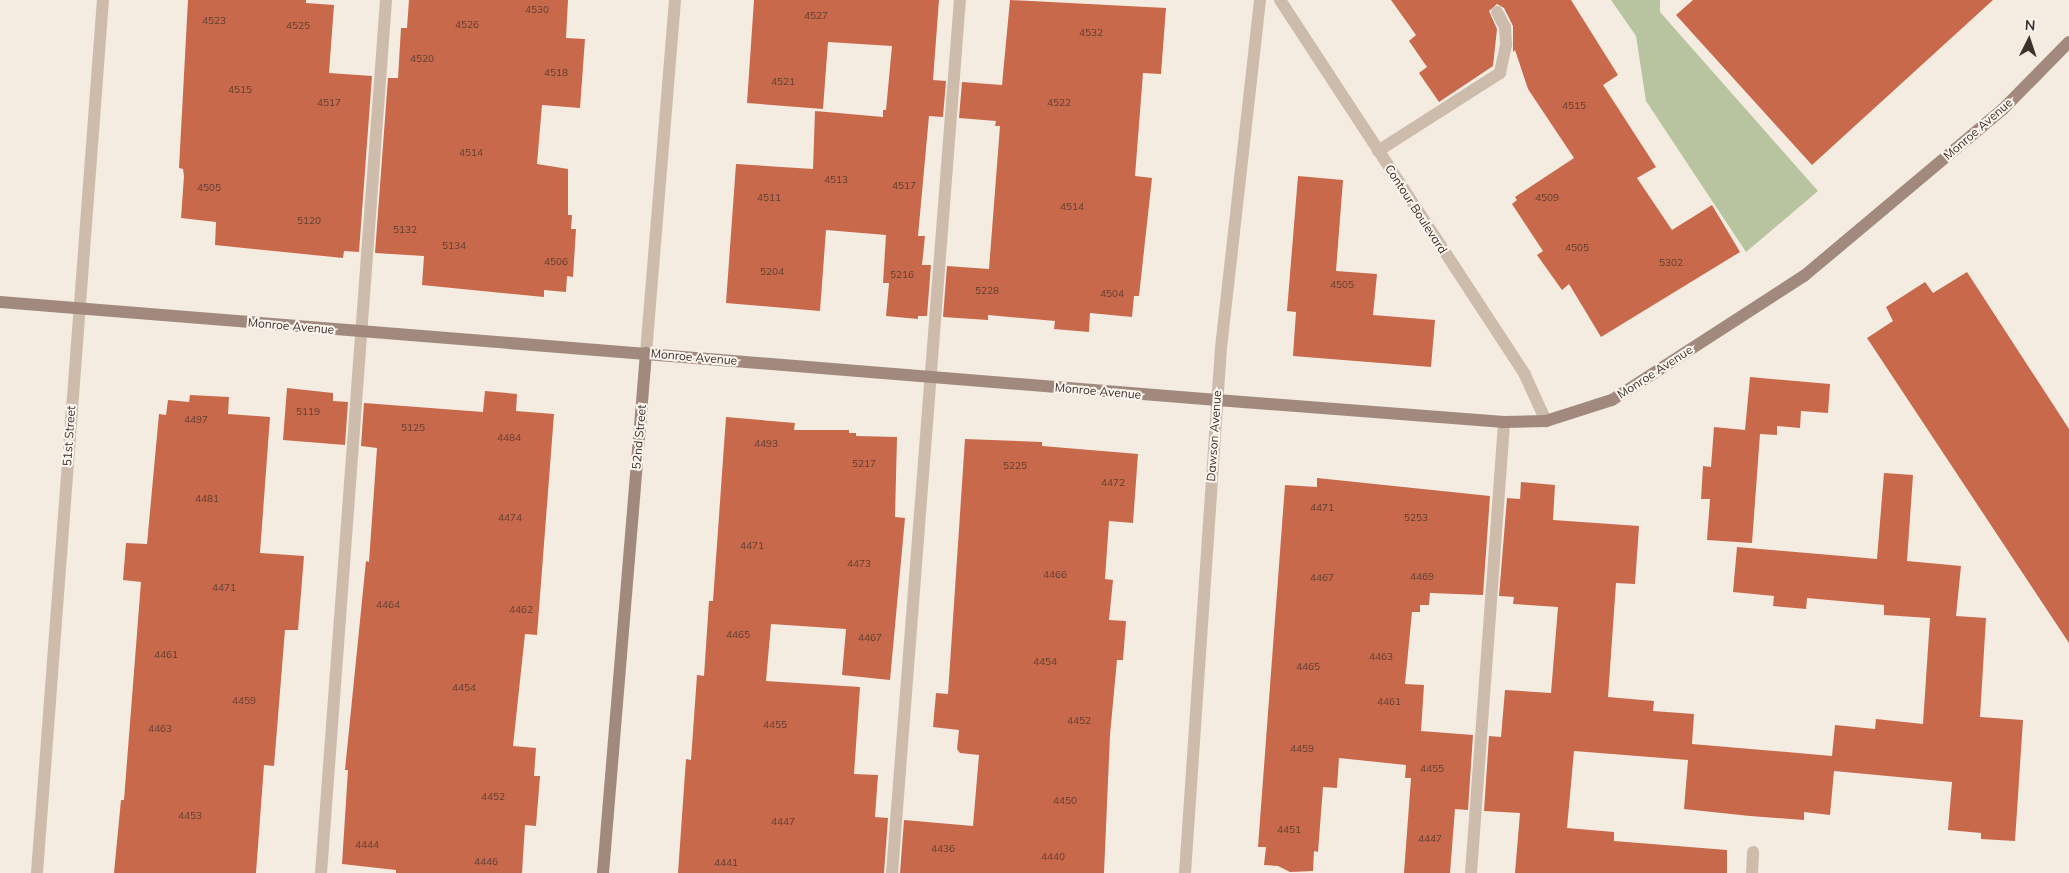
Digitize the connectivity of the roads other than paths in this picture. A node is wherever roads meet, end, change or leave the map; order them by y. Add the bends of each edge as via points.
1 (103, 0) edge
2 (386, 0) edge
3 (675, 0) edge
4 (960, 0) edge
5 (1260, 0) edge
6 (1280, 0) edge
7 (1497, 12) dead end
8 (2069, 42) edge
9 (1378, 150) junction
10 (0, 302) edge
11 (79, 308) junction
12 (362, 332) junction
13 (646, 353) junction
14 (930, 378) junction
15 (1217, 400) junction
16 (1546, 421) junction
17 (1504, 422) junction
18 (1753, 852) dead end
19 (37, 873) edge
20 (321, 873) edge
21 (603, 873) edge
22 (892, 873) edge
23 (1185, 873) edge
24 (1471, 873) edge
25 (1752, 873) edge

1 - 11 street, 51st Street
2 - 12 street
3 - 13 street, 52nd Street
4 - 14 street
5 - 15 street, Dawson Avenue
6 - 9 street, Contour Boulevard
7 - 9 street via 1505,27 1506,44 1500,73
8 - 16 street, Monroe Avenue via 2004,109 1804,276 1612,400
9 - 16 street, Contour Boulevard via 1525,375
10 - 11 street, Monroe Avenue
11 - 12 street, Monroe Avenue
11 - 19 street, 51st Street
12 - 13 street, Monroe Avenue
12 - 20 street
13 - 14 street, Monroe Avenue
13 - 21 street, 52nd Street
14 - 15 street, Monroe Avenue
14 - 22 street
15 - 17 street, Monroe Avenue
15 - 23 street, Dawson Avenue
16 - 17 street, Monroe Avenue
17 - 24 street
18 - 25 street

